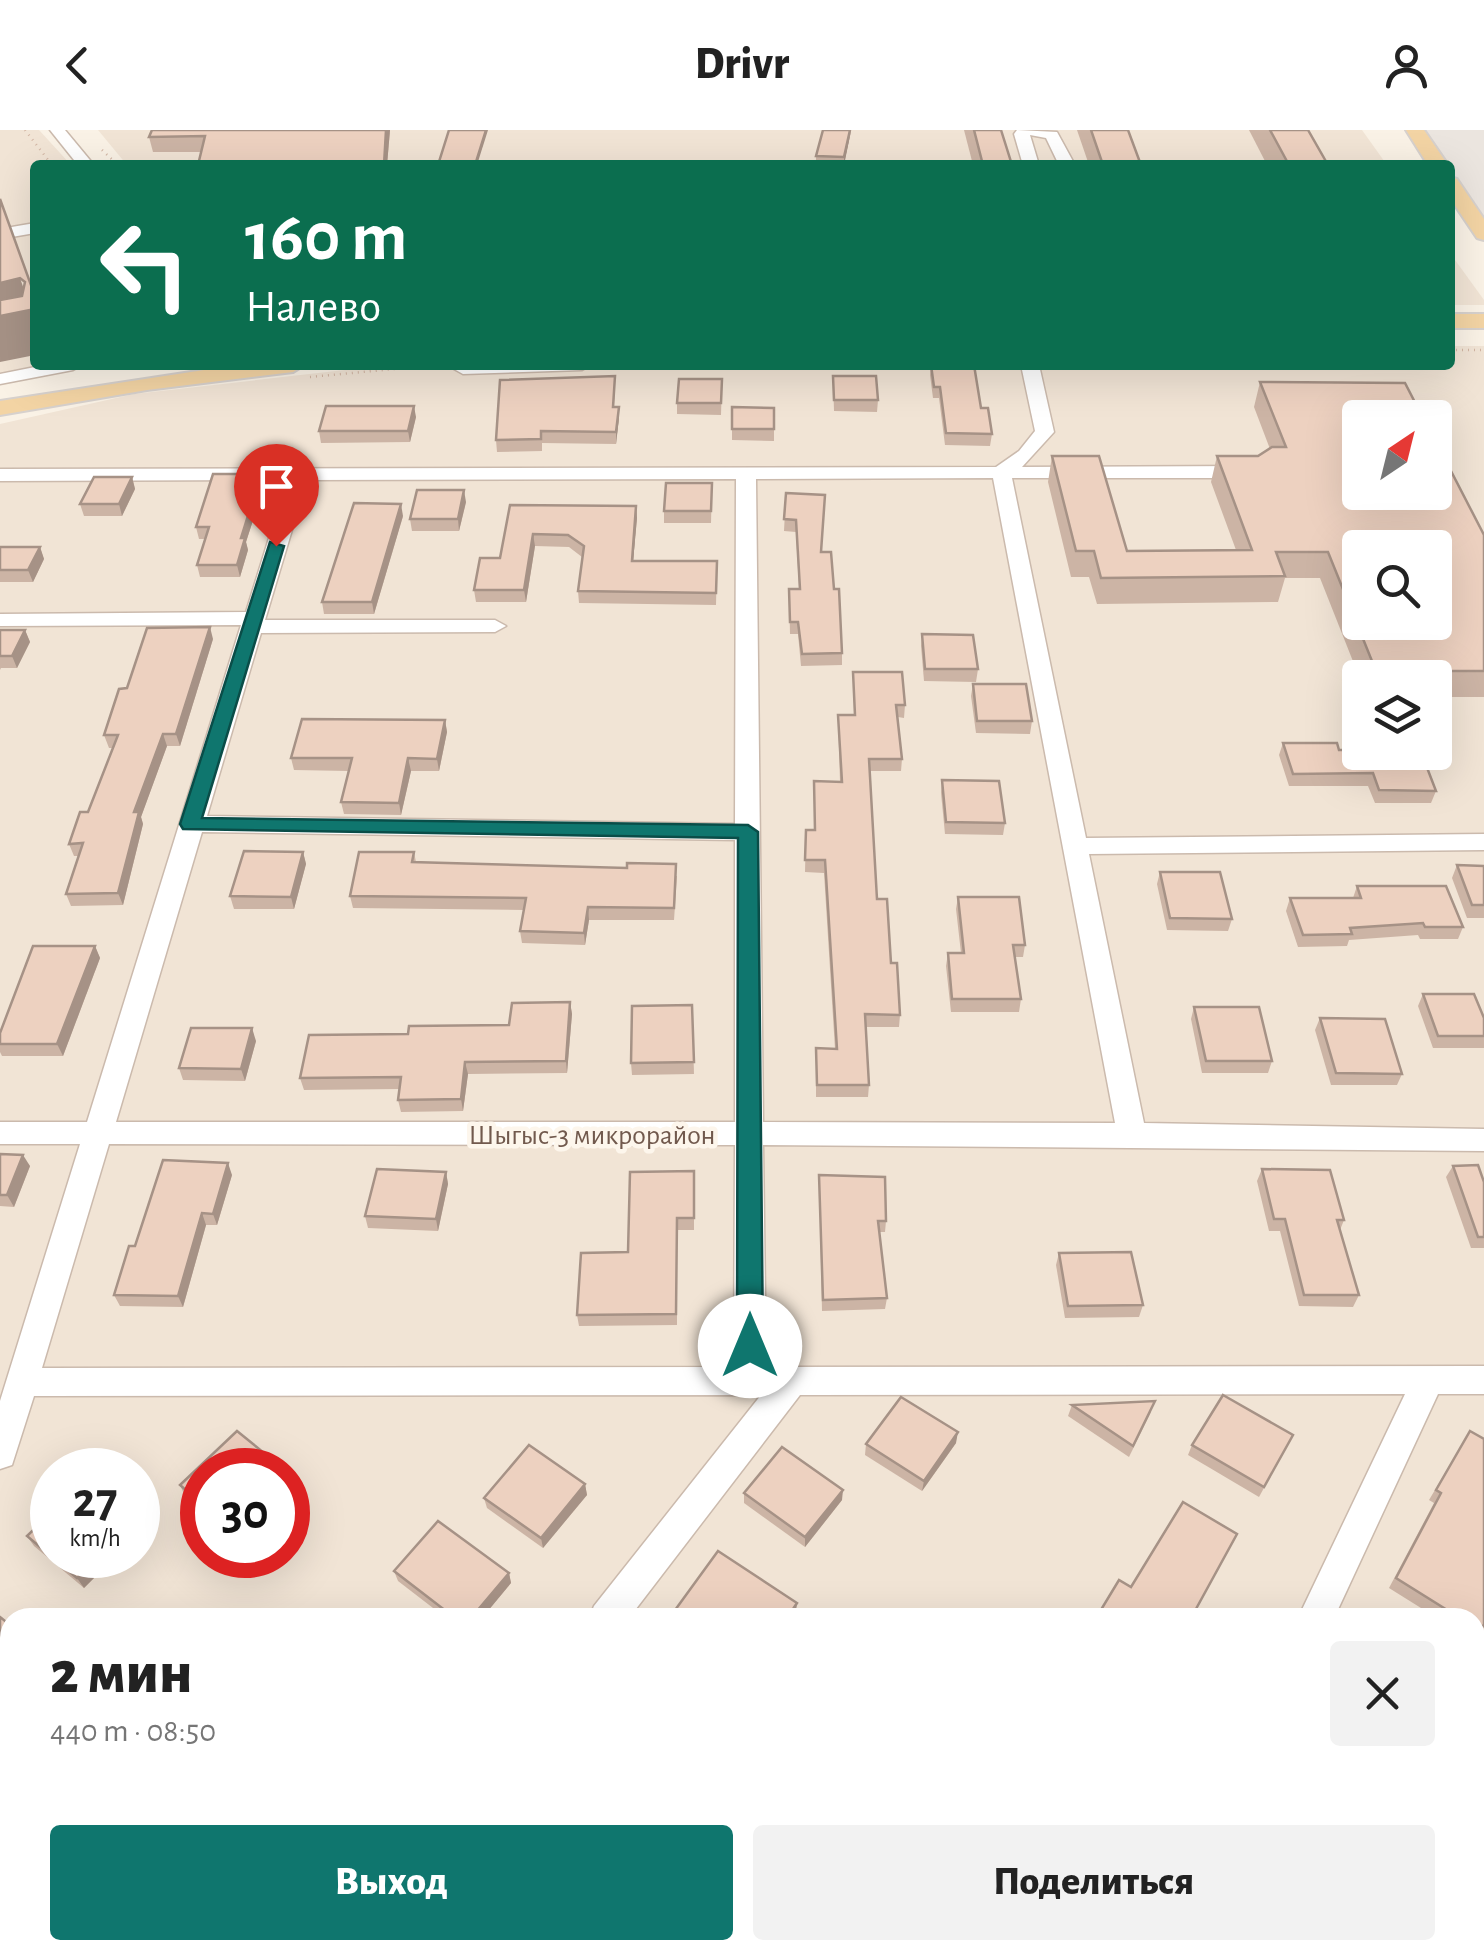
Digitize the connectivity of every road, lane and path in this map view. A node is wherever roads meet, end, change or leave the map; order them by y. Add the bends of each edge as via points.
1 (25, 130) edge
2 (57, 130) edge
3 (1414, 130) edge
4 (48, 160) edge
5 (82, 160) edge
6 (1029, 160) edge
7 (1064, 160) edge
8 (1435, 160) edge
9 (1455, 190) edge
10 (30, 229) edge
11 (0, 234) edge
12 (1484, 234) edge
13 (1455, 321) edge
14 (1484, 321) edge
15 (1455, 334) edge
16 (1484, 334) edge
17 (1455, 350) edge
18 (1484, 350) edge
19 (48, 370) edge
20 (169, 370) edge
21 (252, 370) edge
22 (1031, 370) edge
23 (0, 379) edge
24 (0, 398) edge
25 (0, 408) edge
26 (1001, 472) junction
27 (1252, 472) edge
28 (299, 474) junction
29 (746, 474) junction
30 (0, 475) edge
31 (0, 620) edge
32 (251, 623) junction
33 (495, 626) dead end
34 (190, 824) junction
35 (748, 832) junction
36 (1484, 842) edge
37 (1075, 846) junction
38 (0, 1133) edge
39 (97, 1133) junction
40 (749, 1134) junction
41 (1132, 1134) junction
42 (1484, 1140) edge
43 (1428, 1380) junction
44 (1484, 1380) edge
45 (750, 1381) junction
46 (792, 1381) junction
47 (22, 1382) junction
48 (0, 1454) edge
49 (615, 1608) edge
50 (1321, 1608) edge

1 - 4 path
2 - 5 street
3 - 8 main road
6 - 7 street via 1021,134 1027,130 1052,135
9 - 12 main road
10 - 11 street
13 - 14 main road
15 - 16 main road
17 - 18 path
19 - 23 street
20 - 24 main road
21 - 25 main road
22 - 26 street via 1044,432
26 - 27 street
26 - 29 street
26 - 37 street
28 - 29 street
28 - 30 street
28 - 32 street
29 - 35 street
31 - 32 street
32 - 33 street
32 - 34 street
34 - 35 street
34 - 39 street
35 - 40 street
36 - 37 street
37 - 41 street
38 - 39 street, Шыгыс-3 микрорайон
39 - 40 street, Шыгыс-3 микрорайон
39 - 47 street
40 - 41 street, Шыгыс-3 микрорайон
40 - 45 street
41 - 42 street, Шыгыс-3 микрорайон
43 - 44 street
43 - 46 street
43 - 50 street
45 - 46 street
45 - 47 street
46 - 49 street
47 - 48 street

